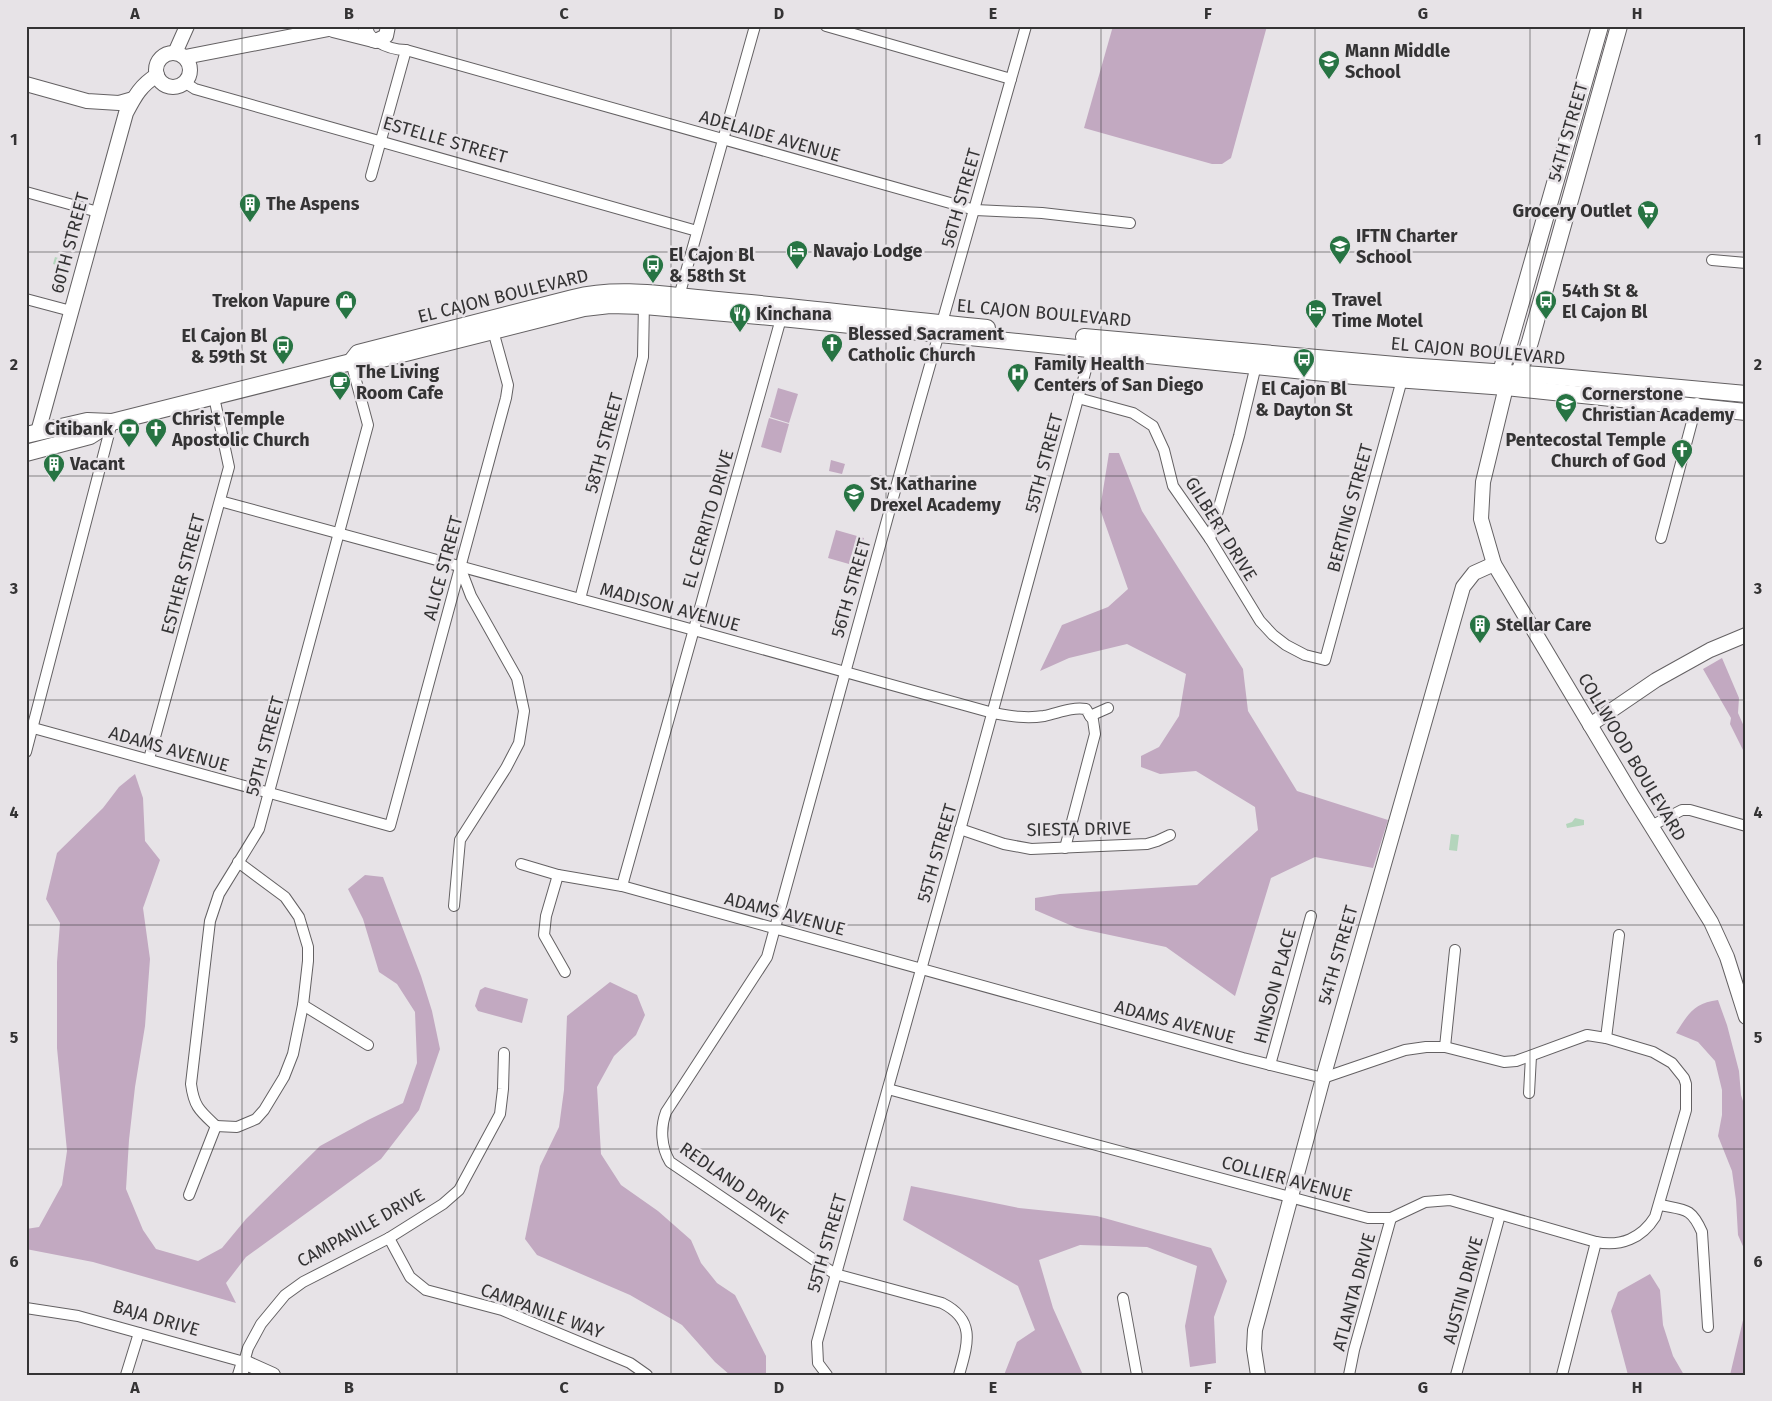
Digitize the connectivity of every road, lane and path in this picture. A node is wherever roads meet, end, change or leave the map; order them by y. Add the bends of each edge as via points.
1 (187, 26) edge
2 (344, 26) edge
3 (366, 26) edge
4 (755, 26) edge
5 (826, 26) edge
6 (1026, 26) edge
7 (1600, 26) edge
8 (1619, 26) edge
9 (391, 28) edge
10 (330, 30) junction
11 (374, 40) junction
12 (406, 50) junction
13 (180, 55) junction
14 (157, 76) junction
15 (1012, 79) junction
16 (184, 82) junction
17 (26, 84) edge
18 (133, 98) junction
19 (723, 139) junction
20 (381, 141) junction
21 (371, 176) dead end
22 (26, 192) edge
23 (975, 210) junction
24 (98, 212) junction
25 (1130, 223) dead end
26 (697, 231) junction
27 (1712, 260) dead end
28 (1746, 263) edge
29 (26, 299) edge
30 (644, 300) junction
31 (677, 303) junction
32 (71, 311) junction
33 (782, 312) junction
34 (491, 325) junction
35 (940, 329) junction
36 (1093, 344) junction
37 (1258, 359) junction
38 (351, 362) junction
39 (1404, 372) junction
40 (1519, 373) junction
41 (1503, 379) junction
42 (1700, 390) junction
43 (1746, 394) edge
44 (214, 396) junction
45 (1078, 398) junction
46 (1696, 407) junction
47 (1746, 412) edge
48 (112, 422) junction
49 (32, 433) edge
50 (26, 453) edge
51 (220, 501) junction
52 (1481, 519) joint
53 (339, 534) junction
54 (1661, 538) dead end
55 (1210, 539) junction
56 (1494, 564) junction
57 (460, 567) junction
58 (580, 599) junction
59 (693, 630) junction
60 (1746, 635) edge
61 (1325, 660) joint
62 (844, 672) junction
63 (1108, 708) dead end
64 (993, 713) junction
65 (1090, 716) junction
66 (1590, 725) junction
67 (30, 727) edge
68 (26, 752) edge
69 (149, 759) junction
70 (269, 794) junction
71 (390, 826) joint
72 (1651, 826) junction
73 (1746, 826) edge
74 (960, 829) junction
75 (1170, 835) dead end
76 (1065, 848) junction
77 (238, 862) junction
78 (521, 864) dead end
79 (558, 875) junction
80 (622, 886) junction
81 (454, 906) dead end
82 (1311, 916) dead end
83 (776, 928) junction
84 (1619, 935) dead end
85 (1455, 950) dead end
86 (921, 969) junction
87 (565, 972) dead end
88 (303, 1005) junction
89 (1745, 1010) edge
90 (1606, 1038) junction
91 (368, 1044) dead end
92 (1445, 1047) junction
93 (504, 1052) dead end
94 (1531, 1056) junction
95 (1270, 1065) junction
96 (1323, 1078) junction
97 (888, 1089) junction
98 (1529, 1093) dead end
99 (216, 1126) junction
100 (189, 1195) dead end
101 (1291, 1198) junction
102 (1660, 1205) junction
103 (1500, 1215) junction
104 (1391, 1218) junction
105 (389, 1238) junction
106 (1596, 1242) junction
107 (835, 1274) junction
108 (1123, 1298) dead end
109 (26, 1308) edge
110 (1708, 1327) dead end
111 (139, 1333) junction
112 (242, 1368) edge
113 (126, 1375) edge
114 (274, 1375) edge
115 (647, 1375) edge
116 (827, 1375) edge
117 (959, 1375) edge
118 (1138, 1375) edge
119 (1258, 1375) edge
120 (1349, 1375) edge
121 (1456, 1375) edge
122 (1562, 1375) edge

1 - 13 street
2 - 10 street
3 - 11 street via 367,35
4 - 19 street
5 - 15 street
6 - 15 street, 56TH STREET
7 - 41 main road, 54TH STREET
8 - 40 main road, 54TH STREET
9 - 11 street via 384,39
9 - 12 street, ADELAIDE AVENUE
10 - 11 street
10 - 13 street
11 - 12 street, ADELAIDE AVENUE
12 - 19 street, ADELAIDE AVENUE
12 - 20 street
13 - 14 street via 166,54 160,59 156,67
13 - 16 street via 190,65 190,74
14 - 16 street via 169,86
14 - 18 street, 60TH STREET via 144,83
15 - 23 street, 56TH STREET
16 - 20 street, ESTELLE STREET via 195,89
17 - 18 street via 87,101 118,104
18 - 24 street, 60TH STREET
19 - 23 street, ADELAIDE AVENUE
19 - 26 street
20 - 21 street
20 - 26 street, ESTELLE STREET
22 - 24 street
23 - 25 street, ADELAIDE AVENUE
23 - 35 street, 56TH STREET
24 - 32 street, 60TH STREET
26 - 31 street
27 - 28 street
29 - 32 street
30 - 31 main road, EL CAJON BOULEVARD
30 - 34 main road, EL CAJON BOULEVARD
30 - 58 street, 58TH STREET via 643,357
31 - 33 main road, EL CAJON BOULEVARD
32 - 49 street, 60TH STREET
33 - 35 main road, EL CAJON BOULEVARD
33 - 59 street, EL CERRITO DRIVE
34 - 38 main road, EL CAJON BOULEVARD via 366,364
34 - 57 street, ALICE STREET via 508,385
35 - 36 main road, EL CAJON BOULEVARD
35 - 62 street, 56TH STREET
36 - 37 main road, EL CAJON BOULEVARD
36 - 45 street, 55TH STREET
37 - 39 main road, EL CAJON BOULEVARD
37 - 55 street
38 - 44 main road, EL CAJON BOULEVARD
38 - 53 street, 59TH STREET via 368,425
39 - 41 main road, EL CAJON BOULEVARD
39 - 61 street, BERTING STREET
40 - 41 main road, 54TH STREET
40 - 42 main road, EL CAJON BOULEVARD
41 - 46 main road, EL CAJON BOULEVARD
41 - 52 street, 54TH STREET via 1483,482
42 - 43 main road, EL CAJON BOULEVARD
42 - 46 street
44 - 48 main road, EL CAJON BOULEVARD
44 - 51 street, ESTHER STREET via 229,467
45 - 55 street, GILBERT DRIVE via 1133,413 1154,426 1173,486
45 - 64 street, 55TH STREET
46 - 47 main road, EL CAJON BOULEVARD
46 - 54 street
48 - 49 main road, EL CAJON BOULEVARD via 87,422
48 - 50 main road, EL CAJON BOULEVARD via 90,436
48 - 67 street
51 - 53 street, MADISON AVENUE
51 - 69 street, ESTHER STREET
52 - 56 street, COLLWOOD BOULEVARD
53 - 57 street, MADISON AVENUE
53 - 70 street, 59TH STREET
55 - 61 street, GILBERT DRIVE via 1260,621 1273,635 1305,655
56 - 66 street, COLLWOOD BOULEVARD
56 - 96 street, 54TH STREET via 1474,572 1463,587
57 - 58 street, MADISON AVENUE
57 - 71 street, ALICE STREET
57 - 81 street via 471,596 517,678 524,711 519,743 460,840
58 - 59 street, MADISON AVENUE
59 - 62 street, MADISON AVENUE
59 - 80 street, EL CERRITO DRIVE
60 - 66 street via 1710,650 1656,680
62 - 64 street, MADISON AVENUE
62 - 83 street, 56TH STREET
63 - 65 street
64 - 65 street, MADISON AVENUE via 1029,717 1075,708 1086,709
64 - 74 street, 55TH STREET
65 - 76 street via 1095,734
66 - 72 street, COLLWOOD BOULEVARD
67 - 68 street
67 - 69 street, ADAMS AVENUE
69 - 70 street, ADAMS AVENUE
70 - 71 street, ADAMS AVENUE
70 - 77 street, 59TH STREET via 259,829
72 - 73 street via 1682,810
72 - 89 street, COLLWOOD BOULEVARD via 1711,922 1728,957
74 - 76 street, SIESTA DRIVE via 1004,844 1031,849
74 - 86 street, 55TH STREET
75 - 76 street, SIESTA DRIVE via 1147,844
77 - 88 street via 285,897 299,917 308,947
77 - 99 street, 59TH STREET via 219,894 210,922 191,1084 193,1100
78 - 79 street, ADAMS AVENUE
79 - 80 street, ADAMS AVENUE
79 - 87 street via 544,934
80 - 83 street, ADAMS AVENUE
82 - 95 street, HINSON PLACE
83 - 86 street, ADAMS AVENUE
83 - 107 street, REDLAND DRIVE via 767,956 666,1112 662,1145 670,1162
84 - 90 street
85 - 92 street
86 - 95 street, ADAMS AVENUE
86 - 97 street, 55TH STREET
88 - 91 street
88 - 99 street via 293,1054 284,1077 264,1110 256,1119 237,1127
90 - 94 street via 1587,1035
90 - 102 street via 1653,1052 1672,1063 1686,1084 1686,1110
92 - 94 street via 1504,1062
92 - 96 street via 1405,1050
93 - 105 street, CAMPANILE DRIVE via 500,1114 459,1190
94 - 98 street
95 - 96 street, ADAMS AVENUE
96 - 101 street, 54TH STREET
97 - 101 street, COLLIER AVENUE
97 - 107 street, 55TH STREET
99 - 100 street
101 - 104 street, COLLIER AVENUE via 1368,1218
101 - 119 street, 54TH STREET via 1255,1330
102 - 106 street, COLLIER AVENUE via 1652,1222 1635,1238 1612,1244
102 - 110 street via 1687,1211 1696,1217 1702,1232
103 - 104 street, COLLIER AVENUE via 1450,1200 1425,1202
103 - 106 street, COLLIER AVENUE
103 - 121 street, AUSTIN DRIVE
104 - 120 street, ATLANTA DRIVE
105 - 112 street, CAMPANILE DRIVE via 303,1282 285,1295 261,1324
105 - 115 street, CAMPANILE WAY via 410,1277 426,1290 502,1310 630,1363
106 - 122 street
107 - 116 street, 55TH STREET via 817,1342 818,1363
107 - 117 street, REDLAND DRIVE via 953,1308 964,1320 967,1334
108 - 118 street
109 - 111 street, BAJA DRIVE via 78,1316
111 - 112 street, BAJA DRIVE
111 - 113 street
112 - 114 street, BAJA DRIVE

